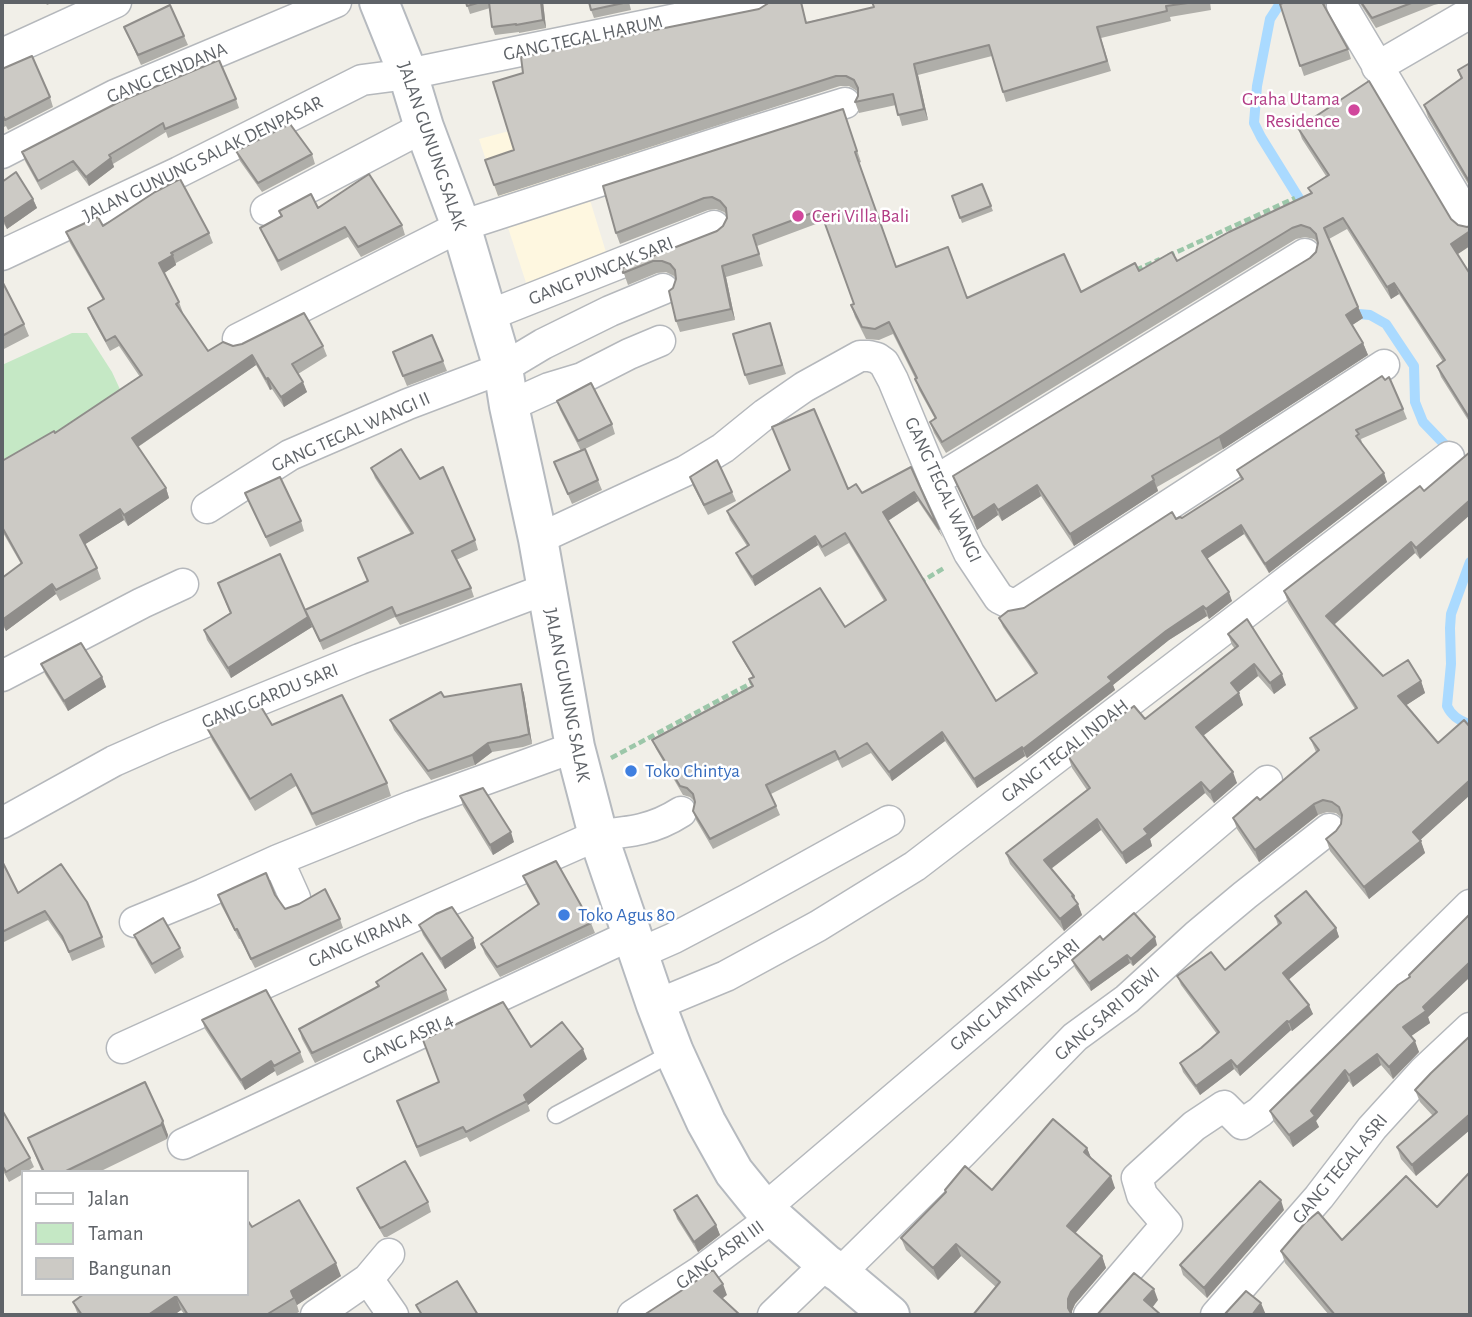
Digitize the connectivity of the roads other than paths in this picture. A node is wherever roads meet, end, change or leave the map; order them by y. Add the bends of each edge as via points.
1 (117, 2) edge
2 (336, 2) edge
3 (379, 2) edge
4 (759, 2) edge
5 (1342, 5) dead end
6 (1470, 13) edge
7 (2, 54) edge
8 (1377, 67) junction
9 (408, 74) junction
10 (845, 103) dead end
11 (424, 127) junction
12 (2, 153) edge
13 (266, 210) dead end
14 (1470, 221) edge
15 (460, 226) junction
16 (714, 226) dead end
17 (1305, 254) dead end
18 (2, 255) edge
19 (663, 289) dead end
20 (610, 311) junction
21 (487, 316) junction
22 (238, 339) dead end
23 (660, 341) dead end
24 (629, 354) junction
25 (1384, 365) dead end
26 (503, 369) junction
27 (509, 406) junction
28 (1449, 457) dead end
29 (935, 481) junction
30 (206, 508) dead end
31 (538, 539) junction
32 (183, 584) dead end
33 (547, 589) junction
34 (2, 676) edge
35 (578, 760) junction
36 (1267, 781) dead end
37 (681, 812) dead end
38 (889, 821) dead end
39 (2, 823) edge
40 (1329, 829) dead end
41 (598, 835) junction
42 (278, 860) junction
43 (295, 898) dead end
44 (1470, 905) edge
45 (135, 922) dead end
46 (636, 944) junction
47 (656, 1005) junction
48 (1470, 1028) edge
49 (122, 1048) dead end
50 (674, 1052) junction
51 (556, 1115) dead end
52 (183, 1144) dead end
53 (768, 1213) junction
54 (390, 1254) dead end
55 (833, 1269) junction
56 (368, 1279) junction
57 (316, 1315) edge
58 (393, 1315) edge
59 (633, 1315) edge
60 (773, 1315) edge
61 (890, 1315) edge
62 (1089, 1315) edge
63 (1216, 1315) edge

1 - 7 street
2 - 12 street, GANG CENDANA via 115,94
3 - 9 main road, JALAN GUNUNG SALAK
4 - 9 street, GANG TEGAL HARUM
5 - 8 street
6 - 8 street
8 - 14 street
9 - 11 main road, JALAN GUNUNG SALAK
9 - 18 street, JALAN GUNUNG SALAK DENPASAR via 362,80
10 - 15 street
11 - 13 street
11 - 15 main road, JALAN GUNUNG SALAK
15 - 21 main road, JALAN GUNUNG SALAK
15 - 22 street
16 - 21 street, GANG PUNCAK SARI
17 - 29 street
19 - 20 street, GANG TEGAL WANGI II
20 - 24 street
20 - 26 street, GANG TEGAL WANGI II
21 - 26 main road, JALAN GUNUNG SALAK
23 - 24 street
24 - 27 street
25 - 29 street, GANG TEGAL WANGI via 1017,603 999,598 969,553
26 - 27 main road, JALAN GUNUNG SALAK
26 - 30 street, GANG TEGAL WANGI II via 290,455
27 - 31 main road, JALAN GUNUNG SALAK
28 - 47 street, GANG TEGAL INDAH via 915,866 795,939 726,976
29 - 31 street, GANG TEGAL WANGI via 884,363 860,356 804,387 685,471
31 - 33 main road, JALAN GUNUNG SALAK
32 - 34 street
33 - 35 main road, JALAN GUNUNG SALAK
33 - 39 street, GANG GARDU SARI via 166,738 114,761
35 - 41 main road, JALAN GUNUNG SALAK
35 - 42 street via 412,806
36 - 53 street, GANG LANTANG SARI
37 - 41 street, GANG KIRANA via 638,831
38 - 46 street, GANG ASRI 4 via 674,938
40 - 55 street, GANG SARI DEWI via 1075,1037 963,1152
41 - 46 main road, JALAN GUNUNG SALAK
41 - 49 street, GANG KIRANA
42 - 43 street
42 - 45 street
44 - 62 street via 1260,1112 1242,1124 1224,1106 1194,1126 1137,1178 1142,1195 1167,1224
46 - 47 main road, JALAN GUNUNG SALAK
46 - 52 street, GANG ASRI 4
47 - 50 main road, JALAN GUNUNG SALAK
48 - 63 street, GANG TEGAL ASRI via 1371,1128 1319,1197
50 - 51 lane
50 - 53 main road, JALAN GUNUNG SALAK via 734,1172
53 - 55 main road, JALAN GUNUNG SALAK
53 - 59 street, GANG ASRI III via 701,1271
54 - 56 street
55 - 60 street, GANG SARI DEWI
55 - 61 main road, JALAN GUNUNG SALAK
56 - 57 street
56 - 58 street

